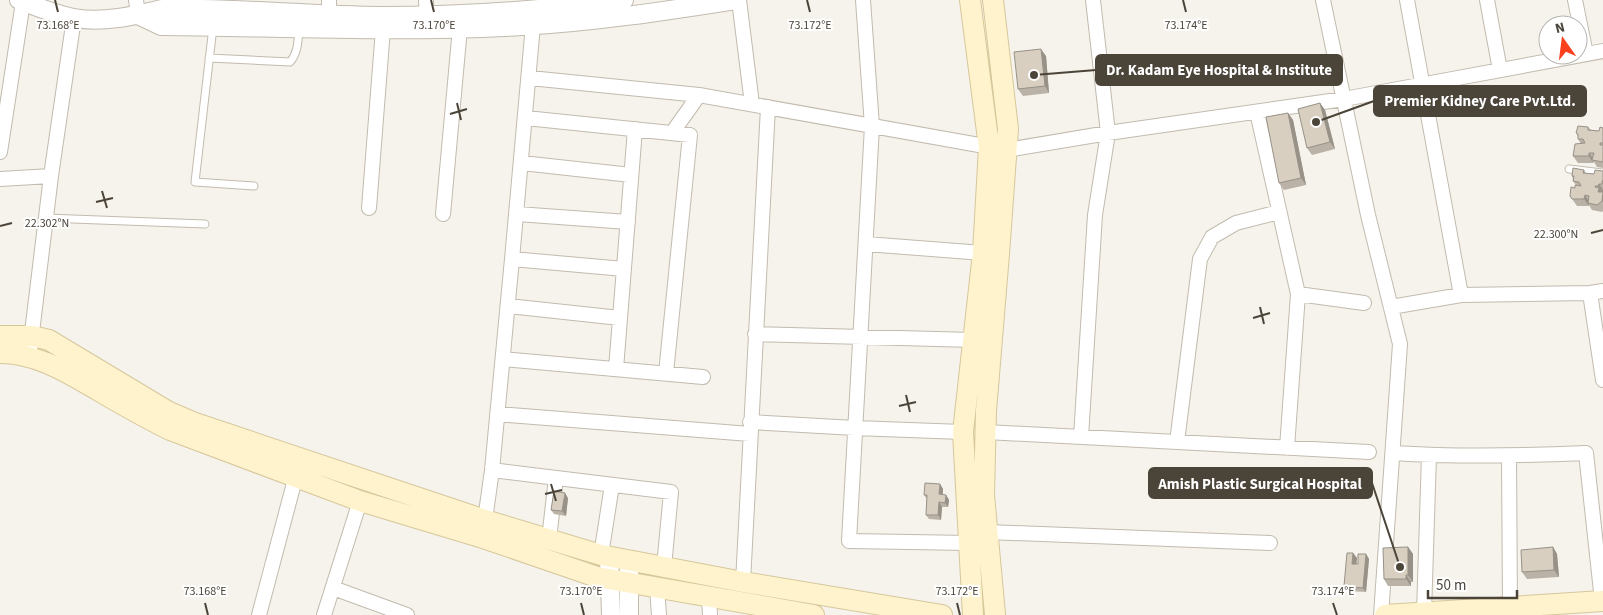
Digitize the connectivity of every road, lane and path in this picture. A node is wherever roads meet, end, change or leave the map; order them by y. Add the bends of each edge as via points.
1 (624, 0) edge
2 (737, 0) edge
3 (863, 0) edge
4 (970, 0) edge
5 (993, 0) edge
6 (1093, 0) edge
7 (1323, 0) edge
8 (1407, 0) edge
9 (1487, 0) edge
10 (1575, 0) edge
11 (21, 1) edge
12 (595, 2) edge
13 (137, 8) edge
14 (329, 14) edge
15 (427, 15) edge
16 (1578, 15) edge
17 (74, 18) junction
18 (299, 20) junction
19 (534, 25) junction
20 (213, 27) junction
21 (460, 28) junction
22 (384, 29) junction
23 (1603, 51) edge
24 (1588, 54) edge
25 (209, 58) junction
26 (1538, 63) edge
27 (1500, 70) junction
28 (6, 72) edge
29 (530, 78) junction
30 (1423, 84) junction
31 (699, 95) junction
32 (1344, 99) junction
33 (752, 104) junction
34 (768, 107) junction
35 (1257, 112) junction
36 (526, 118) junction
37 (872, 126) junction
38 (635, 129) junction
39 (672, 133) junction
40 (1108, 133) junction
41 (998, 149) junction
42 (0, 152) edge
43 (522, 163) junction
44 (1569, 169) dead end
45 (1603, 174) edge
46 (631, 175) junction
47 (51, 176) junction
48 (0, 179) edge
49 (254, 186) dead end
50 (369, 208) dead end
51 (1279, 212) junction
52 (443, 214) dead end
53 (517, 214) junction
54 (46, 218) junction
55 (628, 222) junction
56 (205, 224) dead end
57 (866, 244) junction
58 (983, 252) junction
59 (512, 259) junction
60 (624, 269) junction
61 (1596, 292) edge
62 (1298, 294) junction
63 (1462, 295) junction
64 (1364, 303) dead end
65 (508, 306) junction
66 (1391, 307) junction
67 (620, 318) junction
68 (755, 334) junction
69 (0, 336) edge
70 (32, 336) junction
71 (860, 337) junction
72 (973, 340) junction
73 (0, 353) edge
74 (29, 357) junction
75 (502, 359) junction
76 (616, 369) junction
77 (666, 373) junction
78 (703, 377) dead end
79 (1603, 380) edge
80 (497, 414) junction
81 (750, 428) junction
82 (855, 428) junction
83 (963, 432) junction
84 (986, 432) junction
85 (1081, 437) junction
86 (1177, 442) junction
87 (1288, 448) junction
88 (1369, 452) dead end
89 (1393, 453) junction
90 (1429, 456) junction
91 (1509, 456) junction
92 (299, 467) junction
93 (492, 470) junction
94 (556, 478) junction
95 (612, 485) junction
96 (360, 501) junction
97 (485, 520) junction
98 (988, 532) junction
99 (549, 539) junction
100 (969, 543) junction
101 (1270, 543) dead end
102 (605, 555) junction
103 (630, 560) junction
104 (664, 567) junction
105 (608, 579) junction
106 (743, 582) junction
107 (628, 583) junction
108 (333, 588) junction
109 (658, 588) junction
110 (1602, 601) edge
111 (709, 606) edge
112 (1510, 607) junction
113 (1424, 613) junction
114 (1467, 613) edge
115 (259, 615) edge
116 (324, 615) edge
117 (406, 615) edge
118 (611, 615) edge
119 (629, 615) edge
120 (659, 615) edge
121 (814, 615) edge
122 (942, 615) edge
123 (973, 615) edge
124 (995, 615) edge
125 (1383, 615) edge

1 - 12 street
2 - 19 street via 656,13
2 - 33 street
3 - 37 street
4 - 41 main road
5 - 41 main road via 1008,129
6 - 40 street
7 - 32 street
8 - 30 street
9 - 27 street
10 - 16 street
11 - 17 street
11 - 28 street
12 - 15 street via 537,10
13 - 17 street via 101,20
13 - 18 street
13 - 20 street via 161,26
14 - 15 street
14 - 18 street
14 - 22 street
15 - 21 street
15 - 22 street
17 - 47 street
18 - 20 street
18 - 25 lane via 298,44 290,62
19 - 21 street
19 - 29 street
20 - 25 lane
21 - 52 street
22 - 50 street
23 - 24 street
25 - 49 lane via 195,182
26 - 27 street
27 - 30 street
28 - 42 street
29 - 31 street
29 - 36 street
30 - 32 street
30 - 63 street
31 - 33 street
31 - 39 street
32 - 35 street
32 - 66 street
33 - 34 street
34 - 37 street
34 - 68 street
35 - 40 street
35 - 51 street
36 - 38 street
36 - 43 street
37 - 41 street
37 - 57 street
38 - 39 street
38 - 46 street
39 - 77 street via 690,134
40 - 41 street
40 - 85 street via 1095,215
41 - 58 main road
41 - 84 main road
43 - 46 street
43 - 53 street
44 - 45 lane
46 - 55 street
47 - 48 street
47 - 54 street
51 - 62 street
51 - 86 street via 1236,223 1212,237 1200,259
53 - 55 street
53 - 59 street
54 - 56 lane
54 - 70 street
55 - 60 street
57 - 58 street
57 - 71 street
58 - 72 main road
59 - 60 street
59 - 65 street
60 - 67 street
61 - 63 street
61 - 79 street
62 - 64 street
62 - 87 street
63 - 66 street
65 - 67 street
65 - 75 street
66 - 89 street via 1400,344
67 - 76 street
68 - 71 street
68 - 81 street
69 - 70 main road
70 - 74 street
70 - 92 main road via 60,345 169,412
71 - 72 street
71 - 82 street
72 - 83 main road
73 - 74 main road
74 - 92 main road via 52,364 170,430
75 - 76 street
75 - 80 street
76 - 77 street
77 - 78 street
80 - 81 street
80 - 93 street
81 - 82 street
81 - 106 street
82 - 83 street
82 - 100 street via 849,541
83 - 100 main road
84 - 85 street
84 - 98 main road via 984,495
85 - 86 street
86 - 87 street
87 - 88 street
89 - 90 street
89 - 125 street
90 - 91 street
90 - 113 street
91 - 110 street via 1586,453
91 - 112 street
92 - 96 main road
92 - 97 main road
92 - 115 street
93 - 94 street
93 - 97 street
94 - 95 street
94 - 99 street
95 - 102 street
95 - 104 street via 671,492
96 - 105 main road
96 - 108 street
97 - 99 main road
98 - 101 street
98 - 124 main road
99 - 102 main road
100 - 123 main road
102 - 103 main road
102 - 105 street
103 - 104 main road
103 - 107 street
104 - 106 main road
105 - 107 main road
105 - 118 street
106 - 122 main road
107 - 109 main road
107 - 119 street
108 - 116 street
108 - 117 street
109 - 111 main road
109 - 120 street
110 - 112 main road
111 - 121 main road
112 - 114 main road
113 - 114 main road
113 - 125 main road
123 - 124 main road via 988,612

